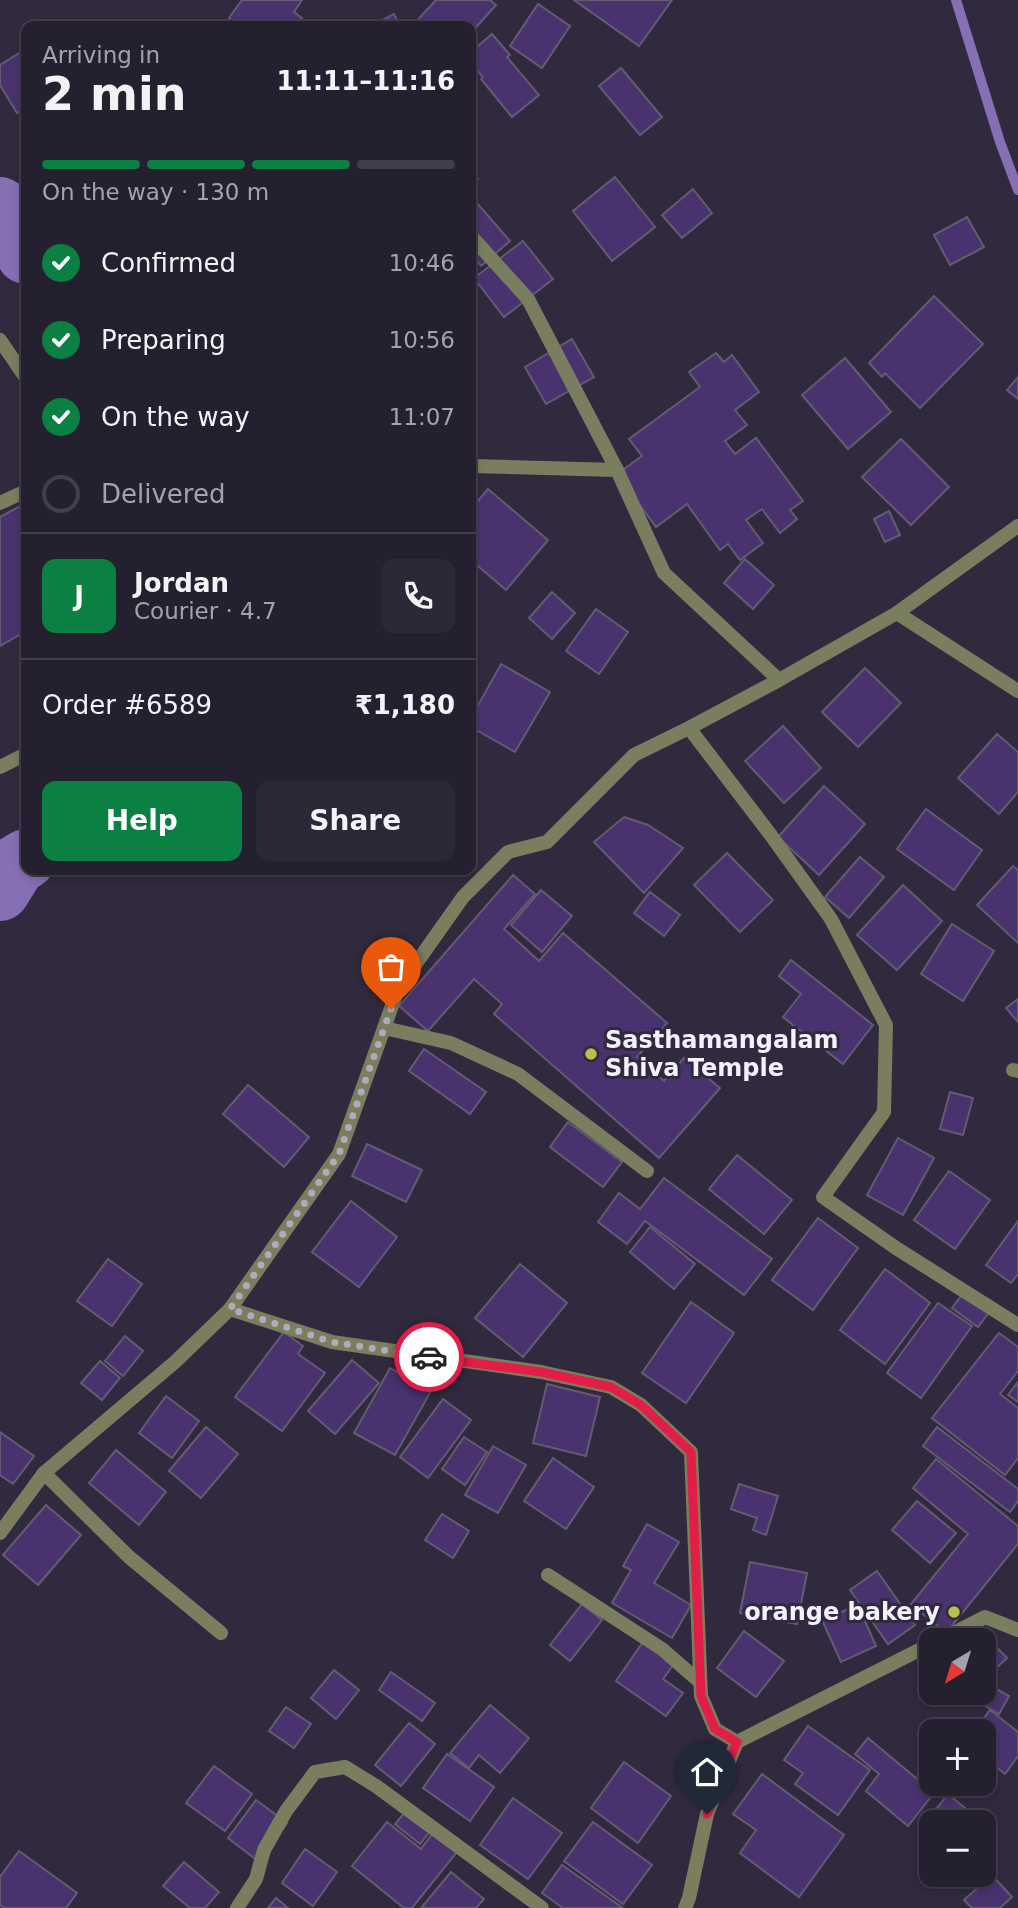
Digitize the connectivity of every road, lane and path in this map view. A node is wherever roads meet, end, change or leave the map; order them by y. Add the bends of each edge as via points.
1 (476, 242) edge
2 (0, 340) edge
3 (21, 371) edge
4 (476, 466) edge
5 (617, 470) junction
6 (21, 493) edge
7 (0, 503) edge
8 (1018, 526) edge
9 (897, 613) junction
10 (779, 680) junction
11 (1018, 691) edge
12 (689, 728) junction
13 (21, 756) edge
14 (0, 767) edge
15 (384, 1028) junction
16 (647, 1171) dead end
17 (230, 1309) junction
18 (1018, 1325) edge
19 (44, 1473) junction
20 (0, 1533) edge
21 (548, 1575) dead end
22 (963, 1628) edge
23 (1018, 1630) edge
24 (221, 1633) dead end
25 (919, 1650) edge
26 (700, 1682) junction
27 (737, 1742) junction
28 (237, 1908) edge
29 (542, 1908) edge
30 (685, 1908) edge

1 - 5 street via 528,299
2 - 3 street
4 - 5 street
5 - 10 street via 664,573
6 - 7 street
8 - 9 street
9 - 10 street
9 - 11 street
10 - 12 street
12 - 15 street via 634,755 547,842 508,852 463,898 398,989
12 - 18 street via 831,919 886,1026 884,1112 823,1197
13 - 14 street
15 - 16 street via 452,1043 518,1074
15 - 17 street via 339,1154
17 - 19 street via 176,1362
17 - 26 street via 332,1342 541,1372 611,1387 641,1405 691,1452
19 - 20 street
19 - 24 street via 129,1557
21 - 26 street via 662,1649
22 - 23 street via 985,1617
25 - 27 street
26 - 27 street via 715,1729
27 - 30 street via 707,1814
28 - 29 street via 256,1879 264,1850 286,1811 315,1772 345,1767

